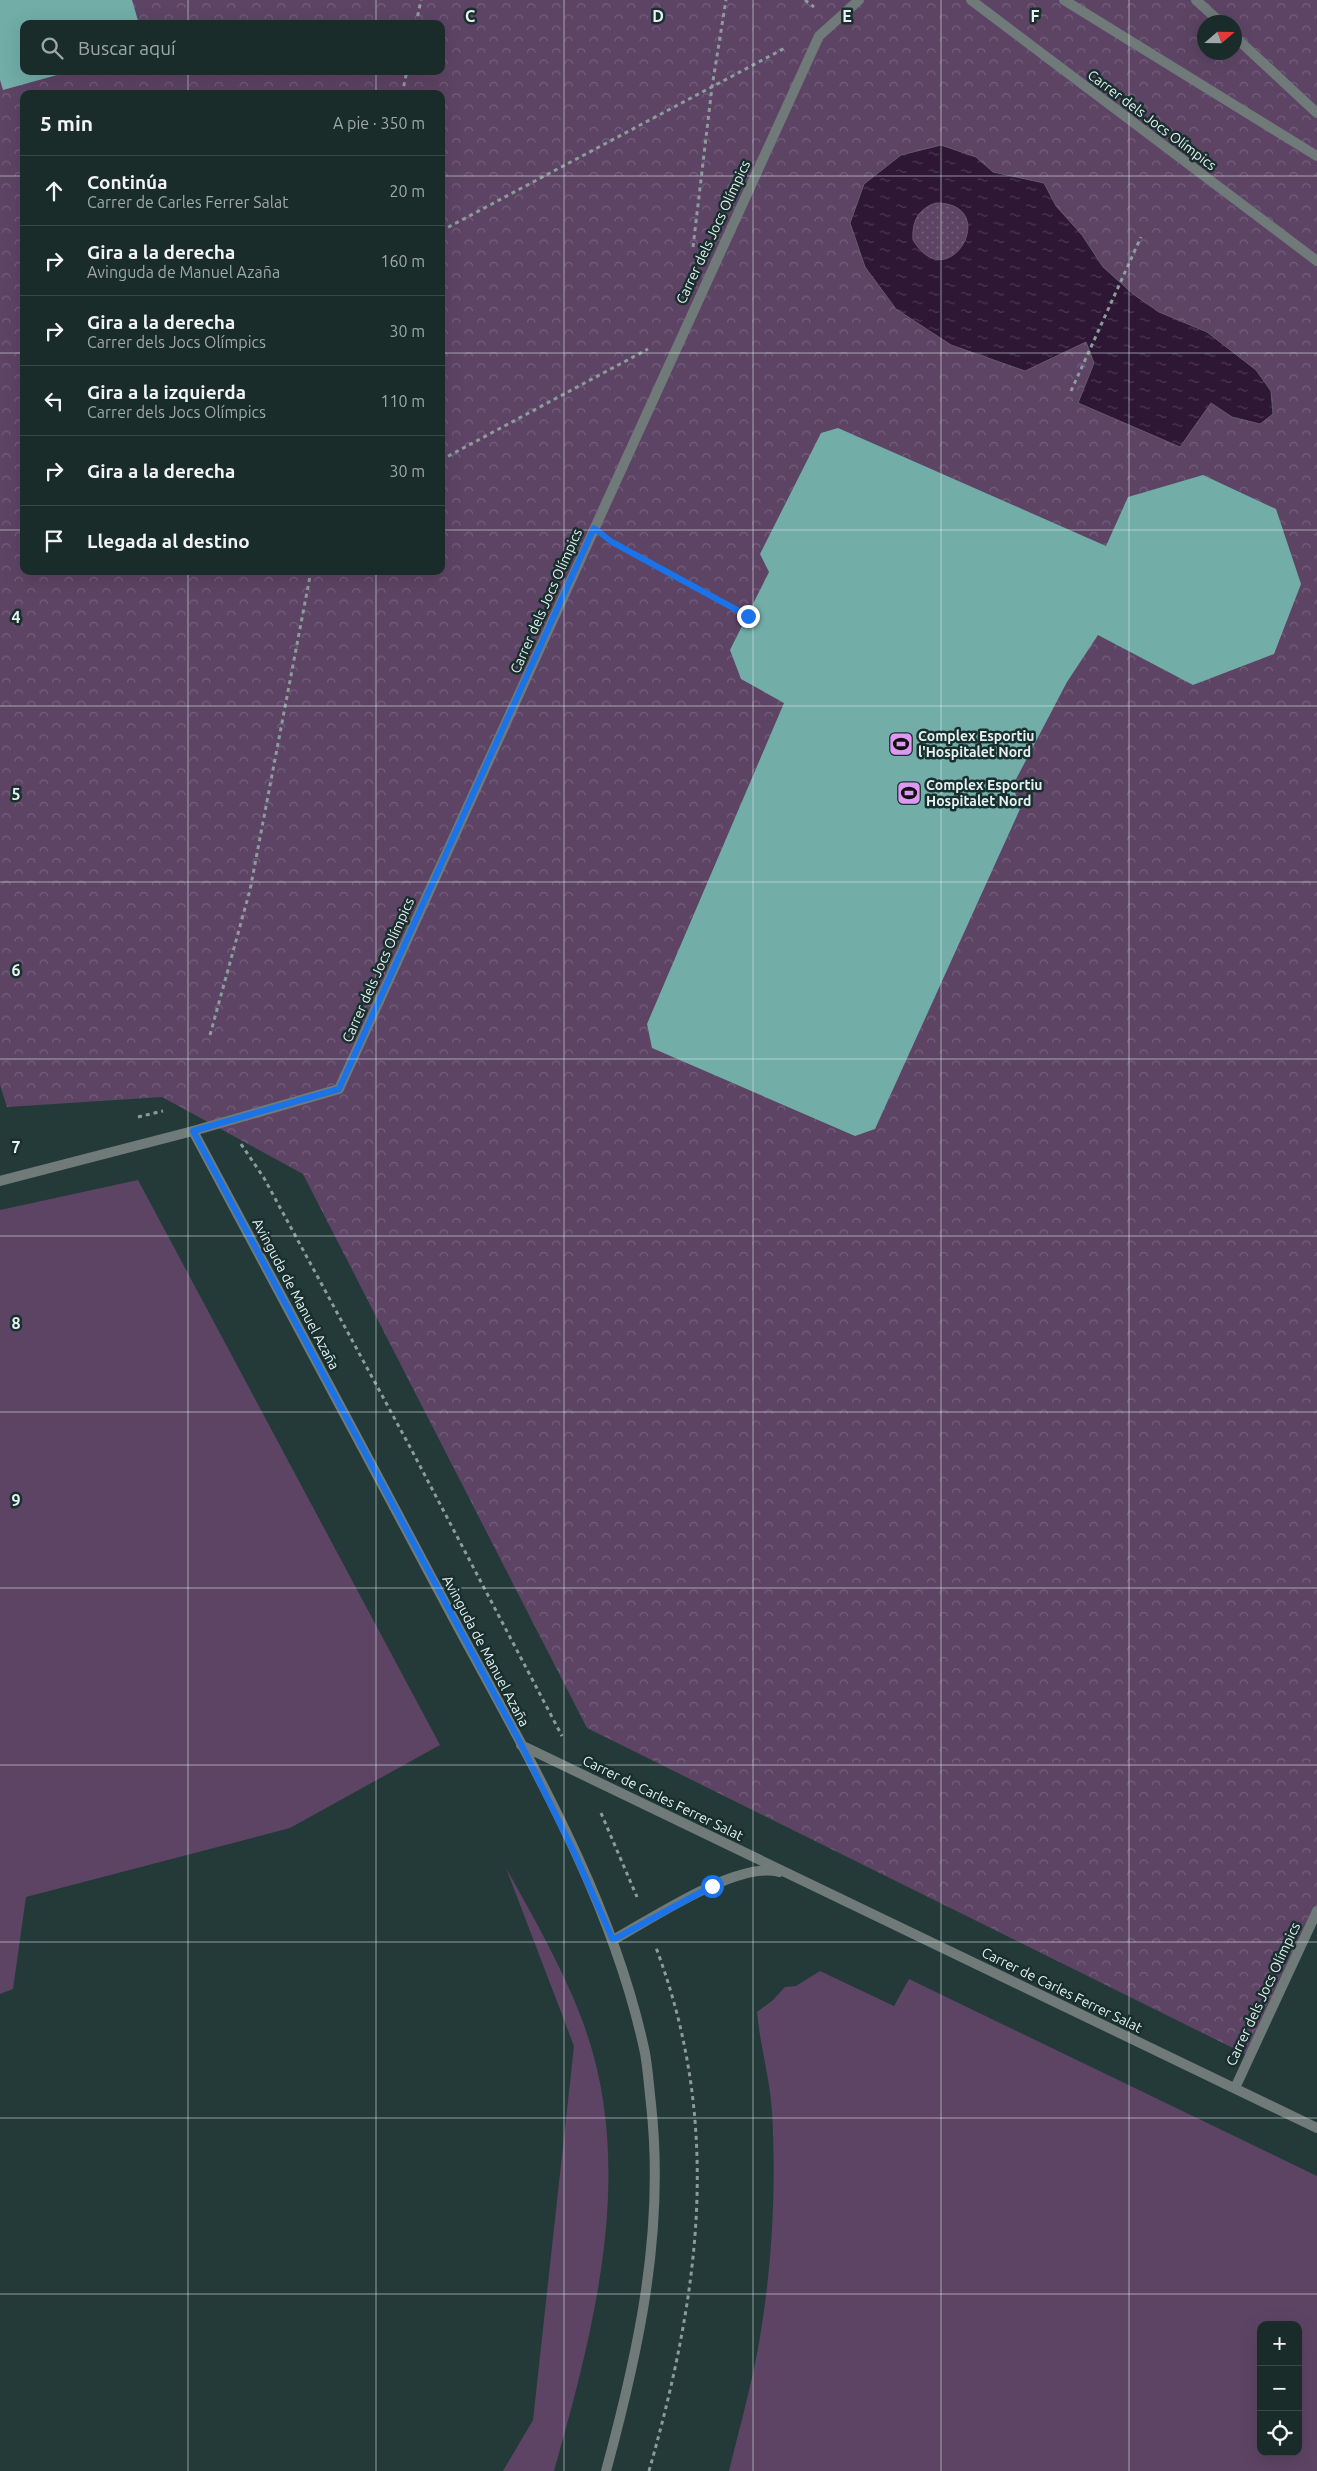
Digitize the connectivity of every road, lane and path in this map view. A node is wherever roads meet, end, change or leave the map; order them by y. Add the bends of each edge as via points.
1 (421, 0) edge
2 (726, 0) edge
3 (805, 0) edge
4 (859, 0) edge
5 (971, 0) edge
6 (1064, 0) edge
7 (1196, 0) edge
8 (1212, 15) edge
9 (417, 20) edge
10 (834, 22) junction
11 (1242, 44) edge
12 (790, 46) dead end
13 (406, 75) edge
14 (712, 87) junction
15 (403, 90) edge
16 (1317, 114) edge
17 (1317, 156) edge
18 (445, 229) edge
19 (1141, 237) dead end
20 (692, 253) dead end
21 (1317, 261) edge
22 (683, 331) junction
23 (1071, 391) dead end
24 (445, 458) edge
25 (594, 528) junction
26 (310, 575) edge
27 (748, 616) dead end
28 (210, 1035) dead end
29 (193, 1131) junction
30 (0, 1181) edge
31 (521, 1744) junction
32 (794, 1876) junction
33 (1317, 1911) edge
34 (613, 1940) junction
35 (1234, 2088) junction
36 (1317, 2128) edge
37 (606, 2471) edge

1 - 9 path
2 - 14 path
3 - 10 path
4 - 10 street, Carrer dels Jocs Olímpics
5 - 21 street, Carrer dels Jocs Olímpics
6 - 17 street
7 - 8 street
10 - 22 street, Carrer dels Jocs Olímpics via 818,36
11 - 16 street
12 - 14 path
13 - 15 path
14 - 18 path
14 - 20 path
19 - 23 path
22 - 24 path
22 - 25 street, Carrer dels Jocs Olímpics
25 - 27 path via 612,542
25 - 29 street, Carrer dels Jocs Olímpics via 339,1089
26 - 28 path via 250,890
29 - 30 street
29 - 31 street, Avinguda de Manuel Azaña
31 - 32 street, Carrer de Carles Ferrer Salat
31 - 34 street, Avinguda de Manuel Azaña
32 - 34 street, Carrer de Carles Ferrer Salat via 773,1870 741,1874 712,1886
32 - 35 street, Carrer de Carles Ferrer Salat
33 - 35 street, Carrer dels Jocs Olímpics
34 - 37 street, Avinguda de Manuel Azaña via 645,2055 654,2138 655,2225 644,2314 627,2395
35 - 36 street, Carrer de Carles Ferrer Salat

